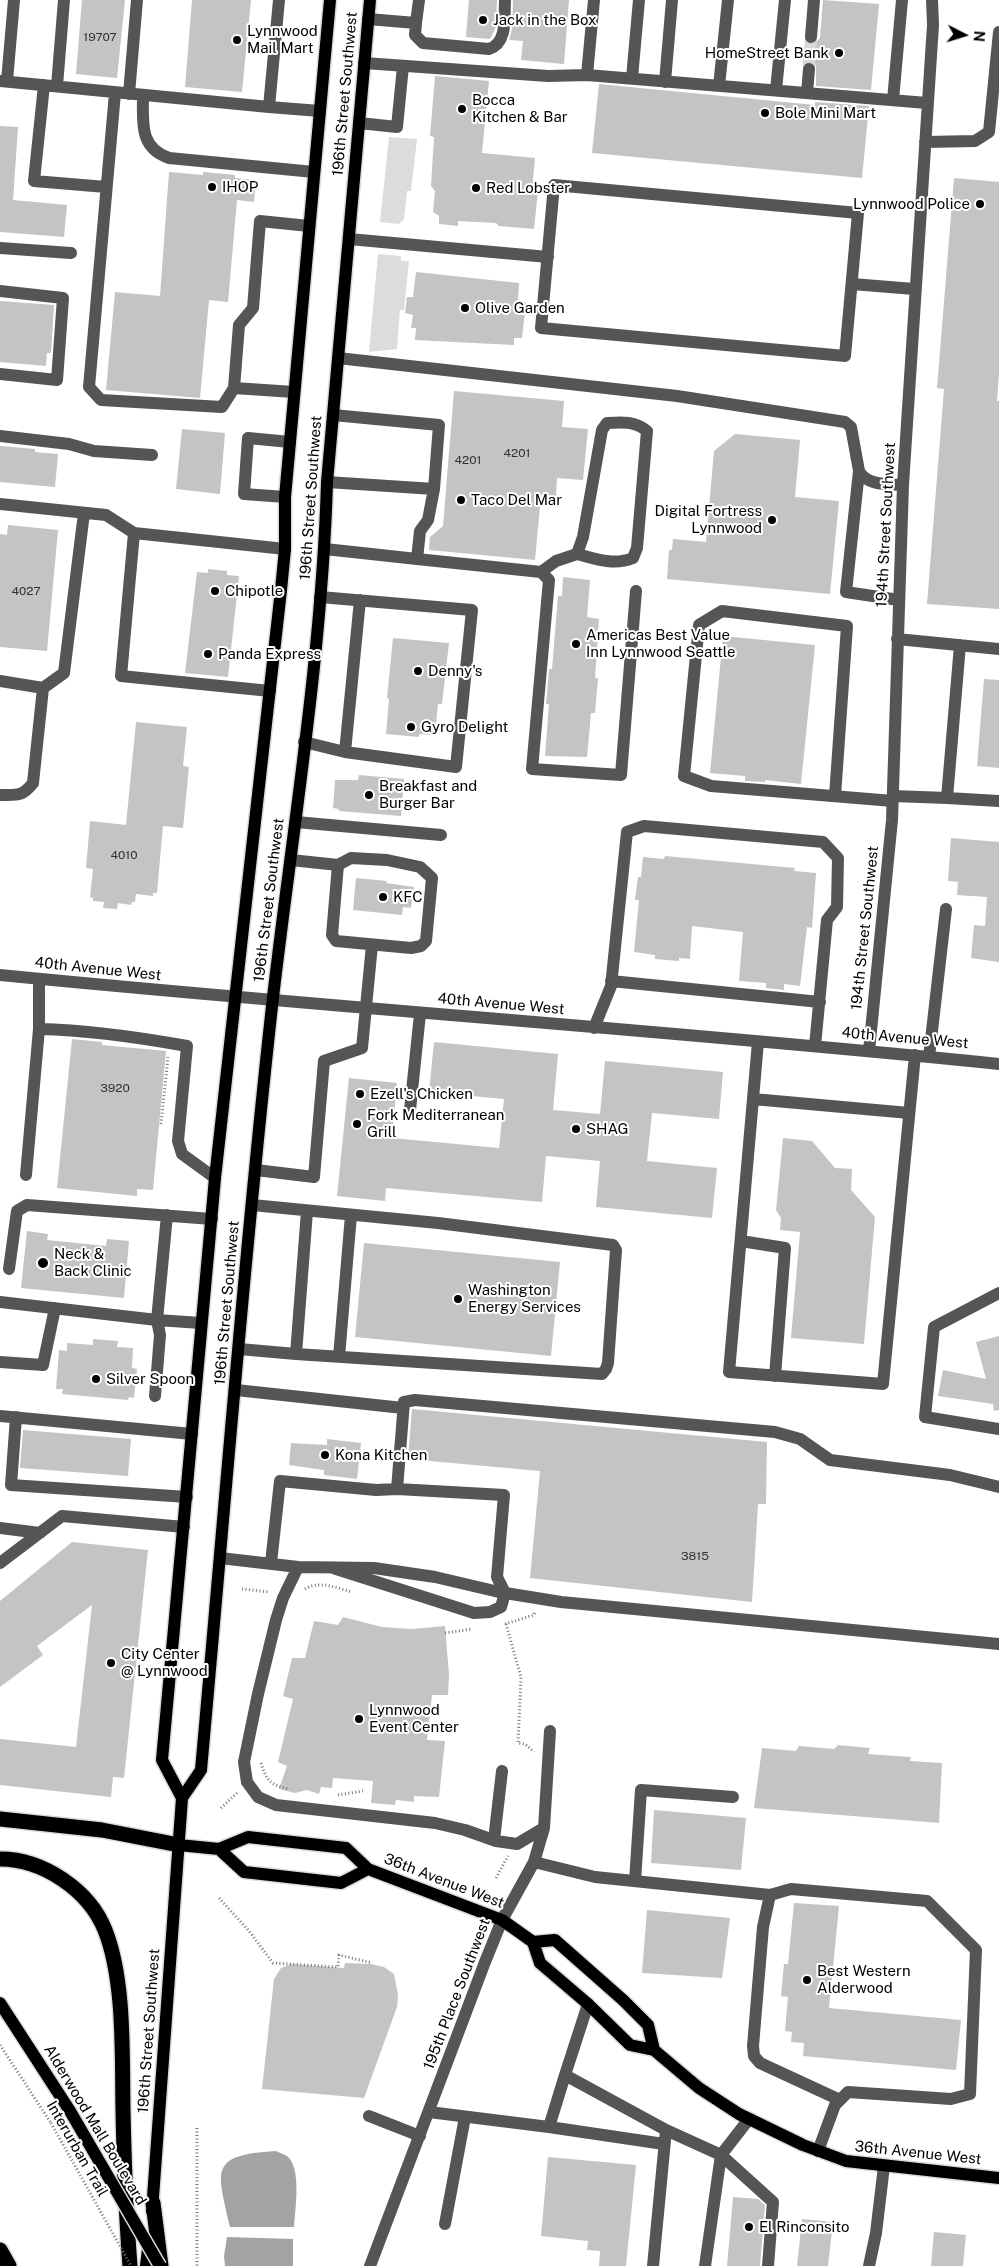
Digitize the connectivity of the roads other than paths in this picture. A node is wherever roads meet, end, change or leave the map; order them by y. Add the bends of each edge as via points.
1 (14, 0) edge
2 (64, 0) edge
3 (137, 0) edge
4 (279, 0) edge
5 (330, 0) edge
6 (370, 0) edge
7 (419, 0) edge
8 (505, 0) edge
9 (594, 0) edge
10 (639, 0) edge
11 (672, 0) edge
12 (728, 0) edge
13 (785, 0) edge
14 (814, 0) edge
15 (902, 0) edge
16 (932, 0) edge
17 (368, 19) junction
18 (416, 23) junction
19 (999, 32) edge
20 (811, 37) tunnel mouth
21 (364, 63) junction
22 (403, 66) junction
23 (809, 68) tunnel mouth
24 (587, 75) junction
25 (632, 78) junction
26 (3, 81) edge
27 (665, 82) junction
28 (44, 85) junction
29 (58, 86) junction
30 (719, 86) junction
31 (776, 90) junction
32 (115, 93) junction
33 (807, 93) junction
34 (128, 94) junction
35 (143, 96) junction
36 (893, 100) junction
37 (927, 103) junction
38 (269, 107) junction
39 (320, 111) junction
40 (359, 123) junction
41 (925, 142) junction
42 (314, 172) junction
43 (106, 187) junction
44 (309, 226) junction
45 (349, 238) junction
46 (0, 248) edge
47 (71, 253) dead end
48 (548, 256) junction
49 (852, 284) junction
50 (914, 289) junction
51 (0, 291) edge
52 (338, 358) junction
53 (0, 374) edge
54 (234, 388) junction
55 (294, 392) junction
56 (333, 415) junction
57 (0, 436) edge
58 (290, 442) junction
59 (152, 455) dead end
60 (859, 471) junction
61 (327, 482) junction
62 (903, 485) junction
63 (434, 489) junction
64 (285, 497) junction
65 (0, 504) edge
66 (84, 513) junction
67 (134, 533) junction
68 (285, 549) junction
69 (325, 549) junction
70 (577, 554) junction
71 (417, 559) junction
72 (541, 572) junction
73 (636, 591) dead end
74 (320, 597) junction
75 (360, 600) junction
76 (899, 600) junction
77 (897, 638) junction
78 (960, 645) junction
79 (999, 649) edge
80 (0, 681) edge
81 (43, 688) junction
82 (270, 691) junction
83 (304, 742) junction
84 (345, 752) junction
85 (0, 794) edge
86 (834, 796) junction
87 (893, 798) junction
88 (947, 798) junction
89 (999, 801) edge
90 (296, 822) junction
91 (441, 835) dead end
92 (291, 860) junction
93 (338, 865) junction
94 (946, 909) dead end
95 (372, 945) junction
96 (0, 976) edge
97 (39, 979) junction
98 (611, 981) junction
99 (236, 998) junction
100 (273, 1001) junction
101 (820, 1002) junction
102 (366, 1009) junction
103 (420, 1014) junction
104 (594, 1028) junction
105 (39, 1029) junction
106 (758, 1042) junction
107 (815, 1046) junction
108 (868, 1051) junction
109 (915, 1055) junction
110 (929, 1056) junction
111 (999, 1064) edge
112 (753, 1099) junction
113 (410, 1110) dead end
114 (909, 1113) junction
115 (256, 1170) junction
116 (26, 1174) dead end
117 (215, 1178) junction
118 (252, 1205) junction
119 (307, 1211) junction
120 (168, 1215) junction
121 (351, 1215) junction
122 (212, 1219) junction
123 (741, 1242) junction
124 (9, 1269) dead end
125 (999, 1294) edge
126 (0, 1302) edge
127 (55, 1308) junction
128 (157, 1320) junction
129 (201, 1323) junction
130 (239, 1349) junction
131 (296, 1354) junction
132 (339, 1357) junction
133 (0, 1362) edge
134 (774, 1376) junction
135 (236, 1390) junction
136 (155, 1396) dead end
137 (403, 1408) junction
138 (0, 1416) edge
139 (16, 1417) junction
140 (999, 1429) edge
141 (192, 1434) junction
142 (999, 1487) edge
143 (397, 1489) junction
144 (187, 1497) junction
145 (184, 1527) junction
146 (0, 1528) edge
147 (40, 1533) junction
148 (220, 1558) junction
149 (0, 1563) edge
150 (272, 1563) junction
151 (298, 1567) junction
152 (333, 1568) junction
153 (505, 1593) junction
154 (999, 1644) edge
155 (550, 1731) dead end
156 (502, 1771) dead end
157 (733, 1796) dead end
158 (182, 1798) junction
159 (0, 1819) edge
160 (544, 1828) junction
161 (494, 1840) junction
162 (179, 1845) junction
163 (219, 1849) junction
164 (0, 1859) edge
165 (534, 1862) junction
166 (368, 1869) junction
167 (635, 1882) junction
168 (770, 1895) junction
169 (502, 1920) junction
170 (533, 1942) junction
171 (0, 2003) edge
172 (588, 2004) junction
173 (654, 2050) junction
174 (566, 2075) junction
175 (840, 2100) junction
176 (429, 2112) junction
177 (369, 2116) dead end
178 (465, 2117) junction
179 (749, 2119) junction
180 (549, 2128) junction
181 (666, 2130) junction
182 (420, 2136) junction
183 (664, 2144) junction
184 (818, 2150) junction
185 (721, 2155) junction
186 (884, 2166) junction
187 (999, 2178) edge
188 (153, 2203) junction
189 (445, 2224) dead end
190 (0, 2250) edge
191 (9, 2266) edge
192 (131, 2266) edge
193 (146, 2266) edge
194 (161, 2266) edge
195 (370, 2266) edge
196 (653, 2266) edge
197 (706, 2266) edge
198 (768, 2266) edge
199 (869, 2266) edge

1 - 26 street
2 - 29 street
3 - 34 street
4 - 38 street
5 - 39 main road, 196th Street Southwest
6 - 17 main road, 196th Street Southwest
7 - 18 street
8 - 18 street via 502,38 497,46 489,49 423,43 415,35
9 - 24 street
10 - 25 street
11 - 27 street
12 - 30 street
13 - 31 street
14 - 20 street
15 - 36 street
16 - 37 street, 194th Street Southwest
17 - 18 street
17 - 21 main road, 196th Street Southwest
19 - 41 street via 989,132 975,141
21 - 22 street
21 - 40 main road, 196th Street Southwest
22 - 24 street via 548,76
22 - 40 street via 398,127
23 - 33 street
24 - 25 street
25 - 27 street
26 - 28 street
27 - 30 street
28 - 29 street
28 - 43 street via 34,181
29 - 32 street
30 - 31 street
31 - 33 street
32 - 34 street
32 - 43 street
33 - 36 street
34 - 35 street
35 - 38 street
35 - 42 street via 146,138 159,155
36 - 37 street
37 - 41 street, 194th Street Southwest
38 - 39 street
39 - 42 main road, 196th Street Southwest
40 - 45 main road, 196th Street Southwest
41 - 50 street, 194th Street Southwest
42 - 44 main road, 196th Street Southwest
43 - 54 street via 89,387 101,400 222,408
44 - 54 street via 260,221 253,308 239,325
44 - 55 main road, 196th Street Southwest
45 - 48 street
45 - 52 main road, 196th Street Southwest
46 - 47 street
48 - 49 street via 554,185 858,213
48 - 49 street via 541,328 845,356
49 - 50 street
50 - 62 street, 194th Street Southwest
51 - 53 street via 63,298 57,380
52 - 56 main road, 196th Street Southwest
52 - 60 street via 677,396 845,422 851,427
54 - 55 street
55 - 58 main road, 196th Street Southwest
56 - 61 main road, 196th Street Southwest
56 - 63 street via 439,425
57 - 59 street via 69,444 94,451
58 - 64 main road, 196th Street Southwest
58 - 64 street via 248,438 244,494
60 - 62 street via 868,481
60 - 76 street via 846,592
61 - 63 street
61 - 69 main road, 196th Street Southwest
62 - 76 street, 194th Street Southwest
63 - 71 street via 428,520 420,531
64 - 68 main road, 196th Street Southwest
65 - 66 street
66 - 67 street via 106,515
66 - 81 street via 64,673
67 - 68 street
67 - 82 street via 121,676
68 - 82 main road, 196th Street Southwest
69 - 71 street
69 - 74 main road, 196th Street Southwest
70 - 70 street via 583,537 602,430 607,423 639,424 647,431 646,455 637,548 633,558 606,562
70 - 72 street via 556,560
71 - 72 street
72 - 73 street via 548,580 532,769 621,775
74 - 75 street
74 - 83 main road, 196th Street Southwest
75 - 84 street
75 - 84 street via 472,610 456,767
76 - 77 street, 194th Street Southwest
77 - 78 street
77 - 87 street, 194th Street Southwest
78 - 79 street
78 - 88 street
80 - 81 street
81 - 85 street via 32,783 26,792 18,795
82 - 99 main road, 196th Street Southwest
83 - 84 street
83 - 90 main road, 196th Street Southwest
86 - 86 street via 711,786 684,776 699,624 722,611 847,626
86 - 87 street
87 - 88 street
87 - 108 street, 194th Street Southwest
88 - 89 street
90 - 91 street
90 - 92 main road, 196th Street Southwest
92 - 93 street
92 - 100 main road, 196th Street Southwest
93 - 95 street via 332,935 336,941
93 - 95 street via 351,858 387,860 420,867 432,878 426,941 411,948
94 - 110 street
95 - 102 street
96 - 97 street, 40th Avenue West
97 - 99 street, 40th Avenue West
97 - 105 street
98 - 101 street
98 - 101 street via 627,832 644,826 823,842 838,858 837,908 827,920
98 - 104 street
99 - 100 street, 40th Avenue West
99 - 117 main road, 196th Street Southwest
100 - 102 street, 40th Avenue West
100 - 115 main road, 196th Street Southwest
101 - 107 street
102 - 103 street, 40th Avenue West
102 - 115 street via 362,1048 324,1061 314,1177
103 - 104 street, 40th Avenue West
103 - 113 street
104 - 106 street, 40th Avenue West
105 - 116 street
105 - 117 street via 112,1034 187,1046 178,1141 182,1154
106 - 107 street, 40th Avenue West
106 - 112 street
107 - 108 street, 40th Avenue West
108 - 109 street, 40th Avenue West
109 - 110 street, 40th Avenue West
109 - 114 street
110 - 111 street, 40th Avenue West
112 - 114 street
112 - 123 street
114 - 134 street via 883,1384
115 - 118 main road, 196th Street Southwest
117 - 122 main road, 196th Street Southwest
118 - 119 street
118 - 130 main road, 196th Street Southwest
119 - 121 street
119 - 131 street
120 - 122 street
120 - 124 street via 27,1205 18,1211
120 - 128 street
121 - 132 street
121 - 132 street via 615,1246 608,1363 602,1374
122 - 129 main road, 196th Street Southwest
123 - 134 street via 785,1248
123 - 134 street via 729,1372
125 - 140 street via 934,1327 925,1417
126 - 127 street
127 - 128 street
127 - 133 street via 43,1365
128 - 129 street
128 - 136 street via 160,1335
129 - 141 main road, 196th Street Southwest
130 - 131 street
130 - 135 main road, 196th Street Southwest
131 - 132 street
135 - 137 street
135 - 148 main road, 196th Street Southwest
137 - 142 street via 404,1402 415,1400 775,1432 800,1439 830,1460 950,1475
137 - 143 street
138 - 139 street
139 - 141 street
139 - 144 street via 11,1486
141 - 144 main road, 196th Street Southwest
143 - 150 street via 280,1481
143 - 153 street via 504,1495 497,1577
144 - 145 main road, 196th Street Southwest
145 - 147 street via 62,1516
145 - 158 main road, 196th Street Southwest via 162,1760
146 - 147 street
147 - 149 street
148 - 150 street
148 - 158 main road, 196th Street Southwest via 201,1770
150 - 151 street
151 - 152 street
151 - 161 street via 276,1620 258,1694 244,1762 247,1782 258,1797 276,1805 435,1823
152 - 153 street via 374,1568 435,1577
152 - 153 street via 474,1613 490,1612 500,1607
153 - 154 street via 561,1602
155 - 160 street, 195th Place Southwest
156 - 161 street
157 - 167 street via 641,1790
158 - 162 main road, 196th Street Southwest
159 - 162 highway via 102,1830
160 - 161 street via 517,1844
160 - 165 street, 195th Place Southwest
162 - 163 main road, 36th Avenue West
162 - 188 main road, 196th Street Southwest
163 - 166 main road, 36th Avenue West via 248,1837 346,1848
163 - 166 main road, 36th Avenue West via 244,1872 341,1883
164 - 192 highway via 45,1870 72,1886 96,1913 112,1948 120,2018 124,2191
165 - 167 street via 595,1877
165 - 169 street, 195th Place Southwest
166 - 169 main road, 36th Avenue West
167 - 168 street
168 - 175 street via 763,1927 752,2046 754,2056 760,2063
168 - 175 street via 791,1889 927,1901 976,1950 970,2094 951,2099 848,2092
169 - 170 main road, 36th Avenue West
169 - 176 street, 195th Place Southwest
170 - 172 main road, 36th Avenue West via 540,1963
170 - 173 main road via 555,1940 616,1994 648,2025
171 - 194 main road, Alderwood Mall Boulevard, bridge via 70,2111
172 - 173 main road, 36th Avenue West via 630,2044
172 - 174 street
173 - 179 main road, 36th Avenue West via 699,2088
174 - 180 street
174 - 181 street
175 - 184 street via 835,2105
176 - 178 street
176 - 182 street, 195th Place Southwest
177 - 182 street
178 - 180 street
178 - 189 street
179 - 184 main road, 36th Avenue West
179 - 185 street
180 - 183 street
181 - 183 street
181 - 185 street
182 - 195 street, 195th Place Southwest
183 - 196 street
184 - 186 main road, 36th Avenue West via 846,2161
185 - 197 street
185 - 198 street via 773,2202
186 - 187 main road, 36th Avenue West
186 - 199 street
188 - 193 main road, 196th Street Southwest
188 - 194 highway
190 - 191 highway

